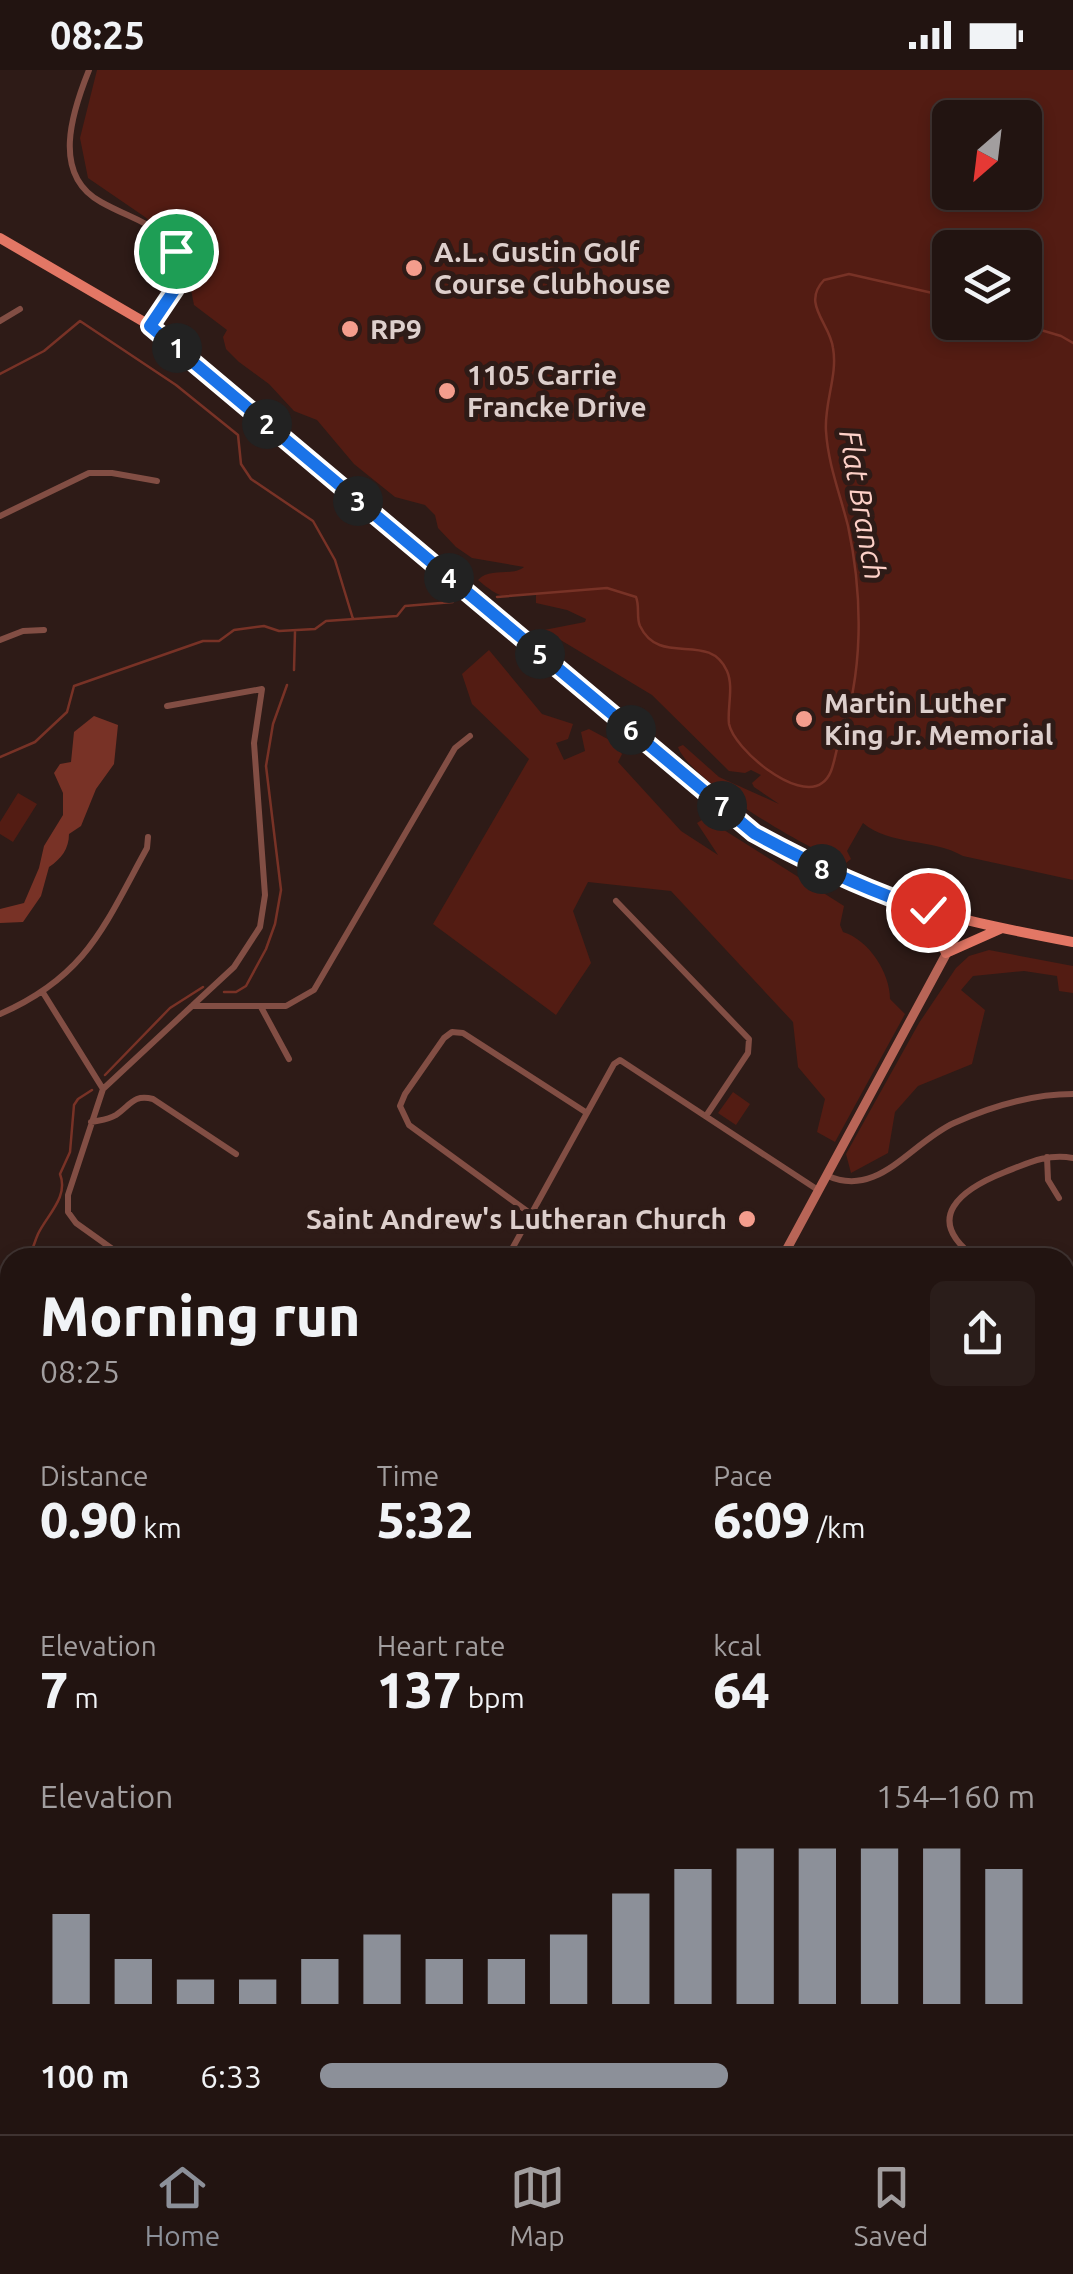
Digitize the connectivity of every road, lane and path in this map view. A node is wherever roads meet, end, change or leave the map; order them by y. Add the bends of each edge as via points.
1 (90, 70) edge
2 (0, 238) edge
3 (20, 309) dead end
4 (0, 321) edge
5 (150, 326) junction
6 (157, 481) dead end
7 (0, 516) edge
8 (44, 630) dead end
9 (0, 640) edge
10 (167, 706) dead end
11 (470, 736) dead end
12 (148, 837) dead end
13 (616, 900) dead end
14 (928, 910) junction
15 (964, 920) junction
16 (1000, 928) junction
17 (1073, 942) edge
18 (946, 953) junction
19 (42, 991) junction
20 (192, 1006) junction
21 (261, 1007) junction
22 (0, 1014) edge
23 (289, 1059) dead end
24 (103, 1089) junction
25 (1073, 1094) edge
26 (587, 1113) junction
27 (706, 1116) junction
28 (91, 1122) junction
29 (236, 1154) dead end
30 (1047, 1157) junction
31 (1073, 1158) edge
32 (826, 1174) junction
33 (818, 1190) junction
34 (1059, 1198) dead end
35 (530, 1214) junction
36 (111, 1248) edge
37 (512, 1248) edge
38 (787, 1248) edge
39 (965, 1248) edge

1 - 5 street via 69,142 72,168 99,202 166,236 182,267
2 - 5 main road
3 - 4 street
5 - 14 main road via 754,833 865,888
6 - 7 street via 89,474
8 - 9 street
10 - 20 street via 262,689 254,743 265,895 260,928 234,967
11 - 21 street via 456,748 324,977 300,1000
12 - 19 street via 92,945
13 - 27 street via 748,1039 748,1053
14 - 15 main road
14 - 18 main road
15 - 16 main road
15 - 18 main road
16 - 17 main road
16 - 18 main road
18 - 32 main road
19 - 22 street
19 - 24 street
20 - 21 street
20 - 24 street
21 - 23 street
24 - 28 street
25 - 32 street via 1042,1095 954,1123 879,1176 856,1183
26 - 27 street via 620,1060
26 - 35 street
26 - 35 street via 463,1033 444,1038 405,1094 400,1106 409,1125
27 - 33 street
28 - 29 street via 110,1119 142,1096
28 - 36 street via 68,1212
30 - 31 street
30 - 34 street via 1048,1180
30 - 39 street via 962,1194 949,1217
32 - 33 main road
33 - 38 main road
35 - 37 street

